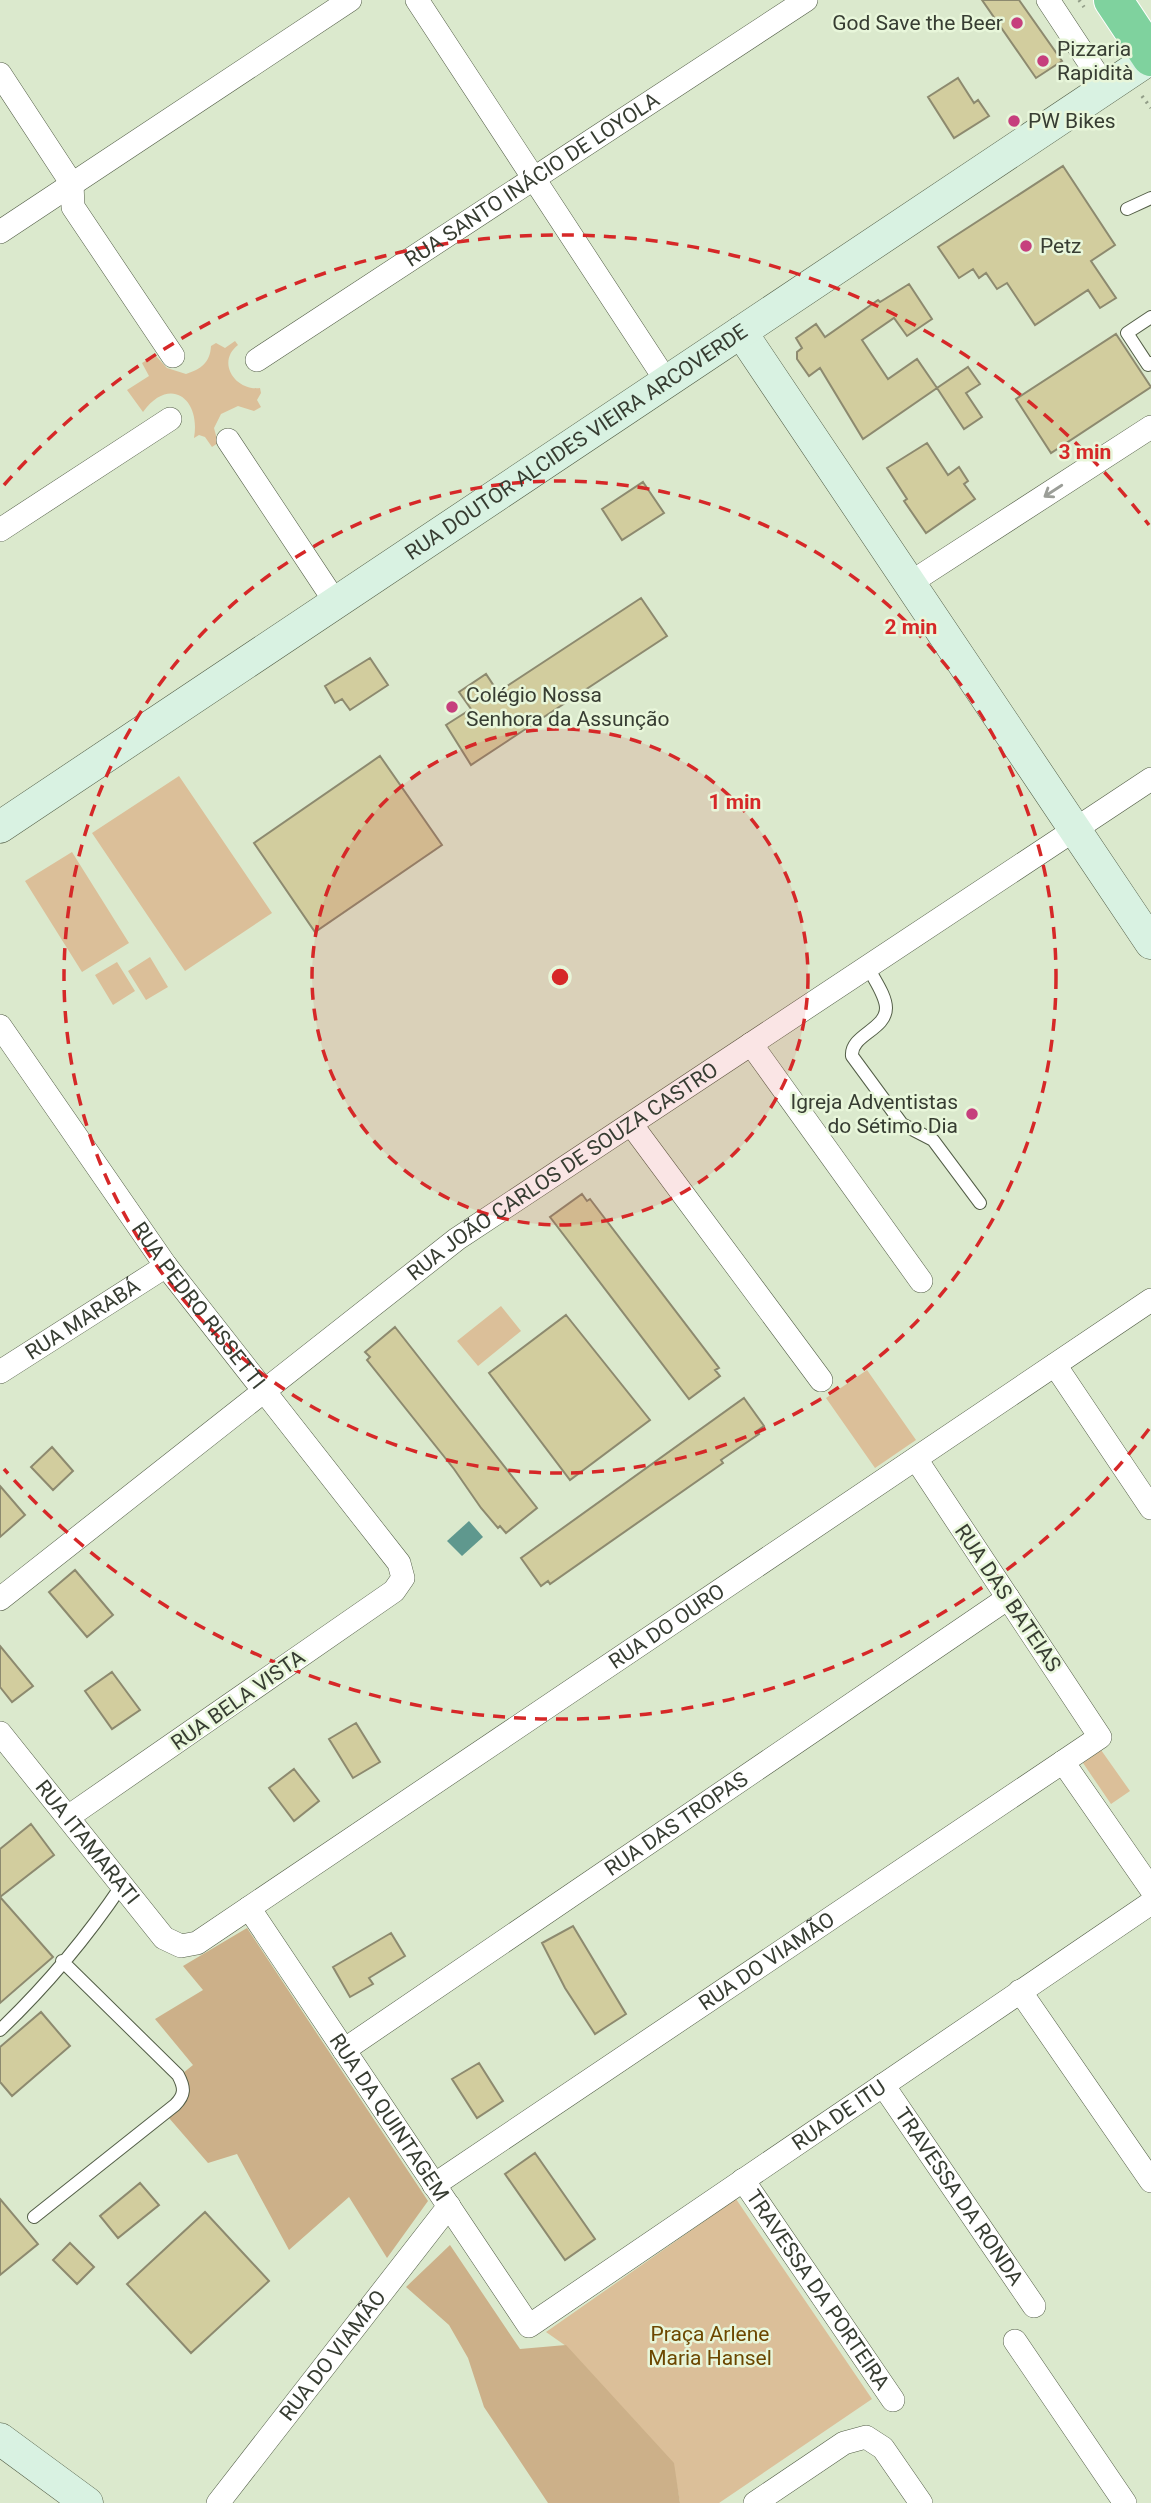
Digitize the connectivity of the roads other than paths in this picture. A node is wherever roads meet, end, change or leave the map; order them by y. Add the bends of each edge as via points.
1 (350, 0) edge
2 (417, 0) edge
3 (806, 0) edge
4 (1048, 0) edge
5 (1113, 0) edge
6 (1142, 0) edge
7 (1151, 13) edge
8 (1151, 58) edge
9 (0, 74) edge
10 (1106, 88) junction
11 (533, 178) junction
12 (72, 184) junction
13 (1151, 198) edge
14 (1127, 209) dead end
15 (0, 232) edge
16 (1151, 317) edge
17 (741, 332) junction
18 (173, 356) dead end
19 (257, 360) dead end
20 (1151, 363) edge
21 (667, 382) junction
22 (170, 419) dead end
23 (1151, 427) edge
24 (228, 440) dead end
25 (0, 530) edge
26 (910, 583) junction
27 (336, 603) junction
28 (1151, 779) edge
29 (0, 827) edge
30 (1075, 830) junction
31 (1151, 943) edge
32 (868, 967) junction
33 (0, 1026) edge
34 (751, 1044) junction
35 (631, 1124) junction
36 (980, 1203) dead end
37 (166, 1266) junction
38 (921, 1281) dead end
39 (1151, 1300) edge
40 (1055, 1365) junction
41 (0, 1372) edge
42 (821, 1380) dead end
43 (264, 1391) junction
44 (916, 1459) junction
45 (1151, 1508) edge
46 (403, 1578) joint
47 (1008, 1598) junction
48 (0, 1599) edge
49 (0, 1732) edge
50 (1100, 1737) joint
51 (1063, 1762) junction
52 (68, 1818) junction
53 (122, 1885) junction
54 (1151, 1889) edge
55 (1151, 1903) edge
56 (249, 1908) junction
57 (181, 1947) joint
58 (62, 1961) junction
59 (1020, 1992) junction
60 (0, 2030) edge
61 (344, 2050) junction
62 (883, 2085) junction
63 (743, 2180) junction
64 (1151, 2181) edge
65 (434, 2185) junction
66 (449, 2206) junction
67 (34, 2217) dead end
68 (1034, 2306) dead end
69 (529, 2326) joint
70 (1015, 2341) dead end
71 (893, 2400) dead end
72 (0, 2440) edge
73 (87, 2503) edge
74 (218, 2503) edge
75 (755, 2503) edge
76 (921, 2503) edge
77 (1125, 2503) edge

1 - 12 street
2 - 11 street
3 - 11 street, RUA SANTO INÁCIO DE LOYOLA
4 - 10 street
5 - 8 highway
6 - 7 highway
8 - 10 street, RUA DOUTOR ALCIDES VIEIRA ARCOVERDE
9 - 12 street
10 - 17 street, RUA DOUTOR ALCIDES VIEIRA ARCOVERDE
11 - 19 street, RUA SANTO INÁCIO DE LOYOLA
11 - 21 street
12 - 15 street
12 - 18 street via 73,207
13 - 14 lane
16 - 20 lane via 1127,333 1148,365
17 - 21 street, RUA DOUTOR ALCIDES VIEIRA ARCOVERDE
17 - 26 street
21 - 27 street, RUA DOUTOR ALCIDES VIEIRA ARCOVERDE
22 - 25 street
23 -> 26 street
24 - 27 street
26 - 30 street
27 - 29 street, RUA DOUTOR ALCIDES VIEIRA ARCOVERDE
28 - 30 street, RUA JOÃO CARLOS DE SOUZA CASTRO
30 - 31 street
30 - 32 street, RUA JOÃO CARLOS DE SOUZA CASTRO
32 - 34 street, RUA JOÃO CARLOS DE SOUZA CASTRO
32 - 36 lane via 886,1008 883,1018 853,1046 852,1056 902,1125 933,1140
33 - 37 street, RUA PEDRO RISSETTI
34 - 35 street, RUA JOÃO CARLOS DE SOUZA CASTRO
34 - 38 street
35 - 42 street
35 - 43 street, RUA JOÃO CARLOS DE SOUZA CASTRO via 457,1239
37 - 41 street, RUA MARABÁ
37 - 43 street, RUA PEDRO RISSETTI
39 - 40 street, RUA DO OURO
40 - 44 street, RUA DO OURO
40 - 45 street
43 - 46 street, RUA PEDRO RISSETTI via 399,1563
43 - 48 street, RUA JOÃO CARLOS DE SOUZA CASTRO
44 - 47 street, RUA DAS BATEIAS
44 - 56 street, RUA DO OURO
46 - 52 street, RUA BELA VISTA via 394,1591
47 - 50 street, RUA DAS BATEIAS
47 - 61 street, RUA DAS TROPAS
49 - 52 street, RUA ITAMARATI
50 - 51 street, RUA DO VIAMÃO
51 - 54 street
51 - 65 street, RUA DO VIAMÃO
52 - 53 street, RUA ITAMARATI
53 - 57 street, RUA ITAMARATI via 164,1938
53 - 58 lane
55 - 59 street, RUA DE ITU
56 - 57 street, RUA DO OURO via 197,1943
56 - 61 street, RUA DA QUINTAGEM
58 - 60 lane
58 - 67 lane via 178,2076 183,2097
59 - 62 street, RUA DE ITU
59 - 64 street
61 - 65 street, RUA DA QUINTAGEM
62 - 63 street, RUA DE ITU
62 - 68 street, TRAVESSA DA RONDA
63 - 69 street, RUA DE ITU
63 - 71 street, TRAVESSA DA PORTEIRA
65 - 66 street, RUA DA QUINTAGEM
66 - 69 street, RUA DA QUINTAGEM
66 - 74 street, RUA DO VIAMÃO
70 - 77 street
72 - 73 street
75 - 76 street via 844,2443 866,2437 883,2448

